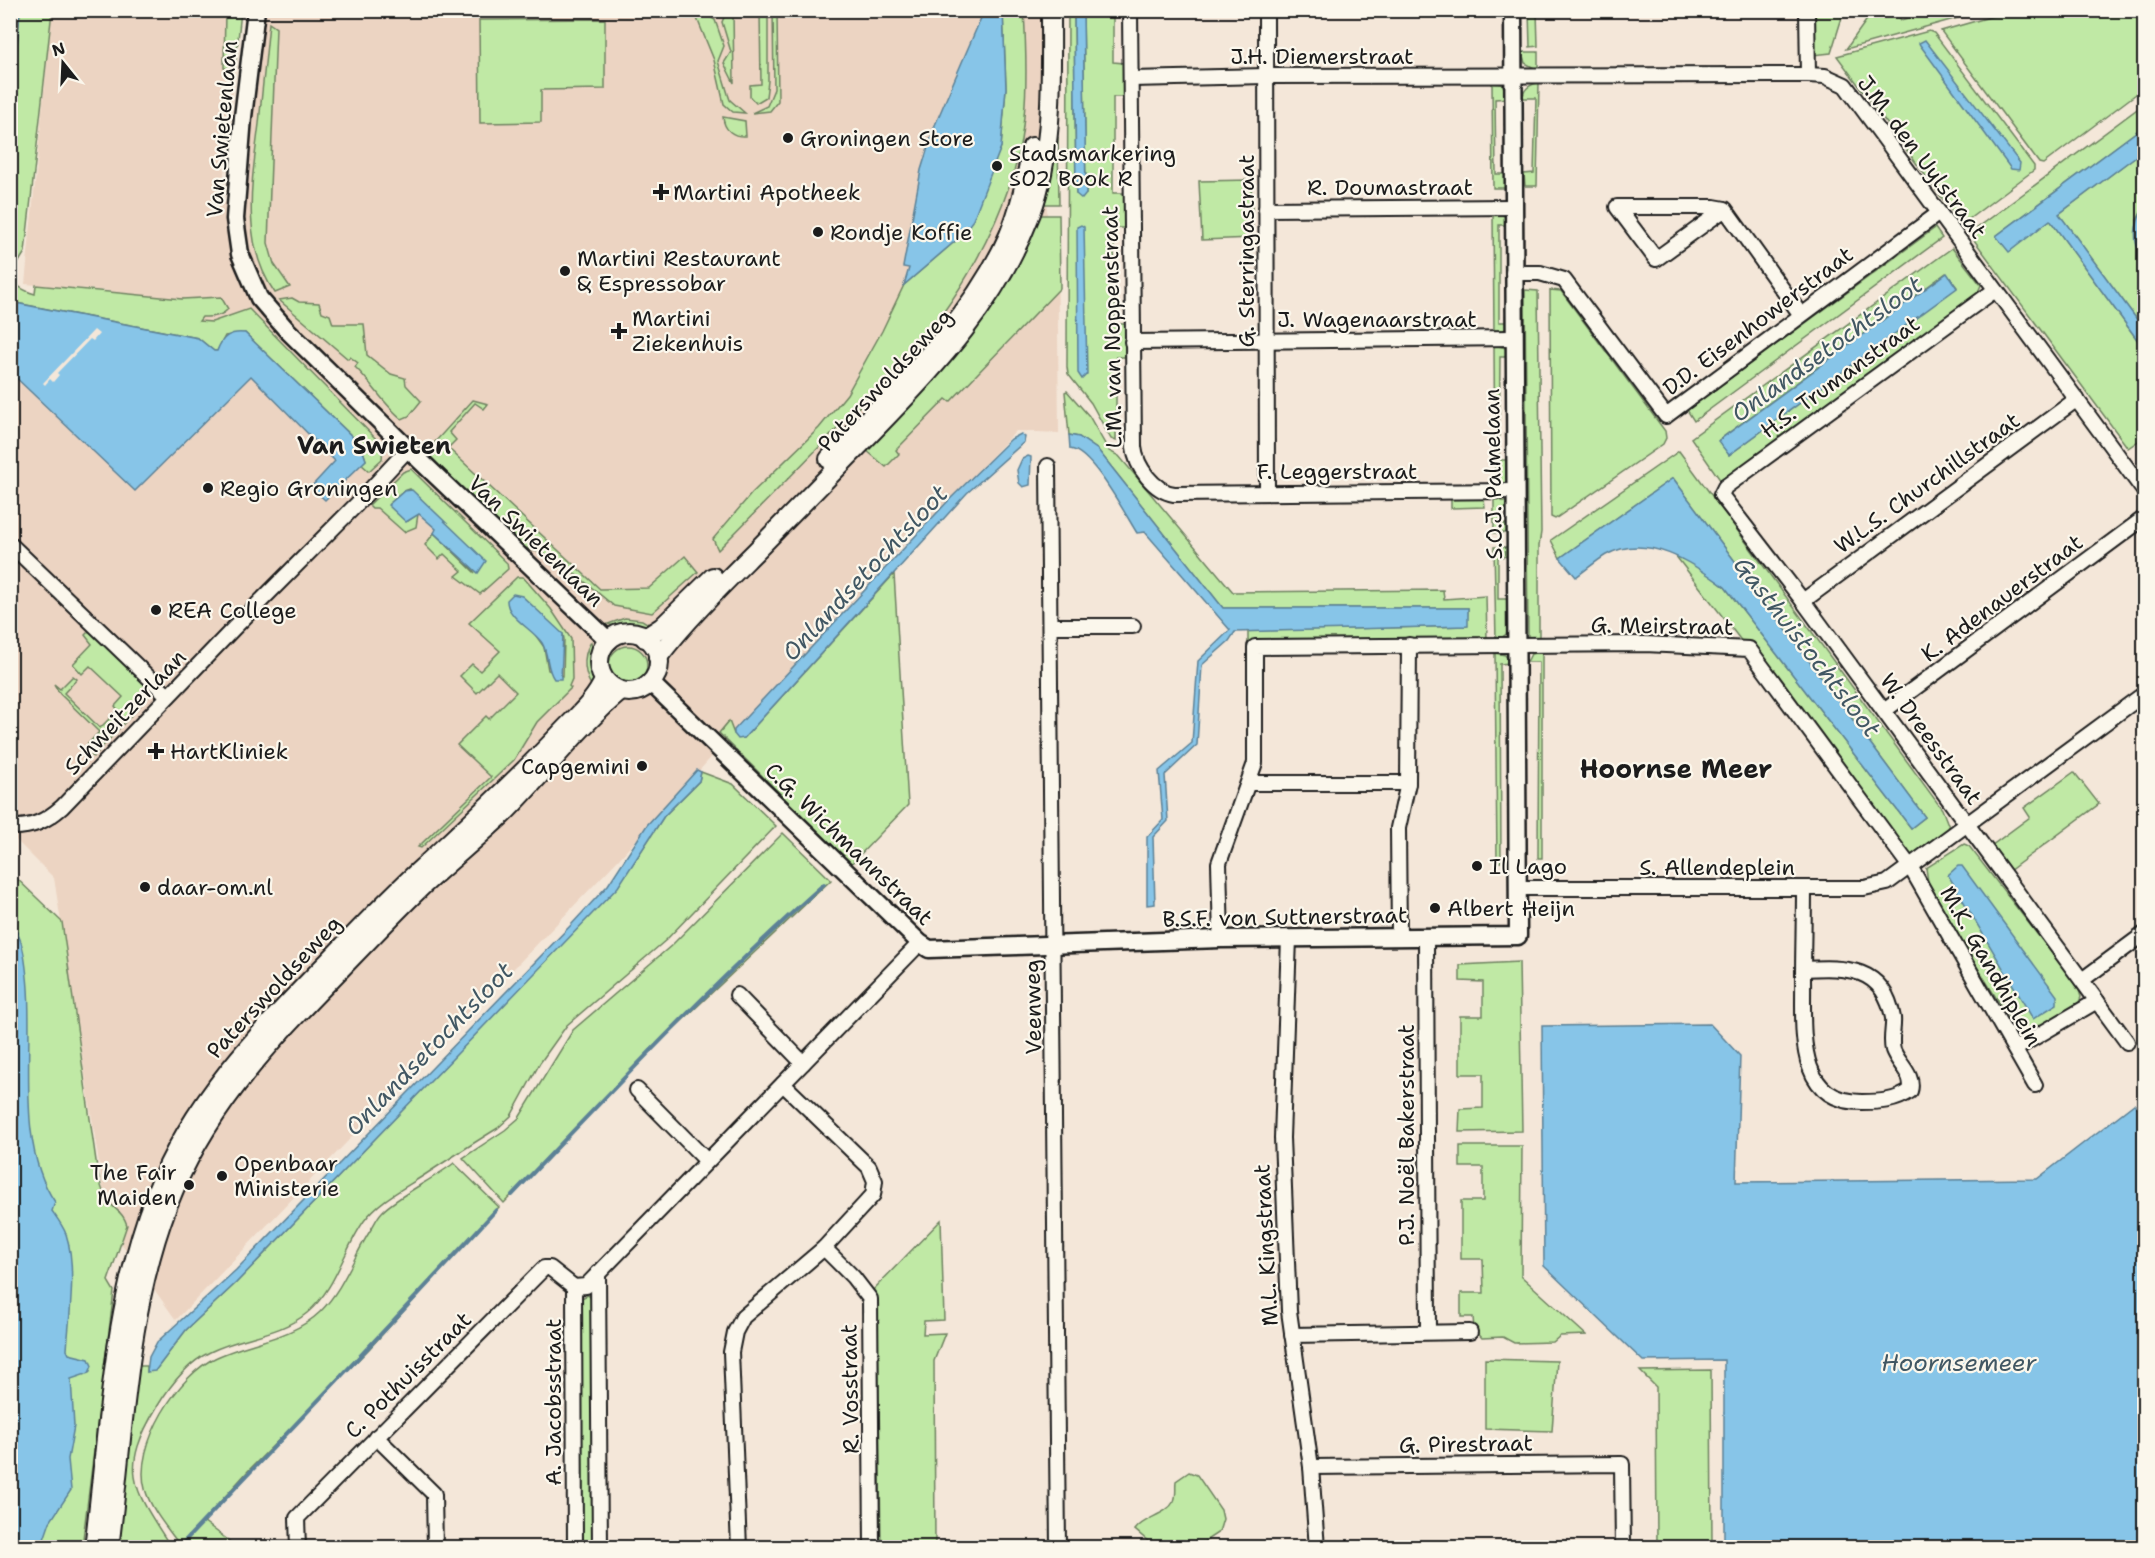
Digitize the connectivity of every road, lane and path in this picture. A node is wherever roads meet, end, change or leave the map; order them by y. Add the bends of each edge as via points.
1 (256, 10) edge
2 (1040, 10) edge
3 (1051, 10) edge
4 (1130, 10) edge
5 (1266, 10) edge
6 (1513, 10) edge
7 (1807, 10) edge
8 (1514, 75) junction
9 (1808, 75) junction
10 (1266, 76) junction
11 (1131, 79) junction
12 (1514, 207) junction
13 (1266, 209) junction
14 (1725, 209) junction
15 (1939, 213) junction
16 (1513, 273) junction
17 (1995, 290) junction
18 (1801, 315) junction
19 (1514, 338) junction
20 (1267, 341) junction
21 (1132, 342) junction
22 (2077, 399) junction
23 (408, 449) junction
24 (1048, 466) dead end
25 (1160, 490) joint
26 (1516, 491) junction
27 (2145, 491) edge
28 (1268, 492) junction
29 (1728, 503) joint
30 (2145, 518) edge
31 (10, 544) edge
32 (1803, 601) junction
33 (1050, 626) junction
34 (1134, 626) dead end
35 (645, 638) junction
36 (609, 641) junction
37 (1409, 645) junction
38 (1518, 645) junction
39 (658, 657) junction
40 (604, 680) junction
41 (651, 683) junction
42 (621, 691) junction
43 (2145, 694) edge
44 (168, 696) junction
45 (1884, 711) junction
46 (1249, 783) junction
47 (1408, 783) junction
48 (1968, 825) junction
49 (10, 827) edge
50 (1911, 868) junction
51 (1518, 888) junction
52 (1804, 888) junction
53 (2145, 934) edge
54 (1518, 936) joint
55 (1399, 937) junction
56 (1426, 937) junction
57 (1288, 938) junction
58 (1221, 939) junction
59 (920, 944) junction
60 (1053, 945) junction
61 (1803, 969) junction
62 (2082, 980) junction
63 (737, 995) dead end
64 (2097, 1001) junction
65 (2127, 1042) dead end
66 (2014, 1049) junction
67 (803, 1063) junction
68 (783, 1084) junction
69 (2035, 1085) dead end
70 (637, 1090) dead end
71 (706, 1160) junction
72 (824, 1248) junction
73 (598, 1273) junction
74 (574, 1287) junction
75 (1428, 1332) junction
76 (1470, 1332) dead end
77 (1292, 1335) junction
78 (376, 1437) junction
79 (1311, 1467) junction
80 (94, 1548) edge
81 (109, 1548) edge
82 (298, 1548) edge
83 (435, 1548) edge
84 (575, 1548) edge
85 (600, 1548) edge
86 (739, 1548) edge
87 (872, 1548) edge
88 (1058, 1548) edge
89 (1317, 1548) edge
90 (1623, 1548) edge

1 - 23 street, Van Swietenlaan via 235,219 240,254 259,298
2 - 35 main road, Paterswoldseweg via 1038,103 1030,162 1011,227 990,271 966,309 924,360 748,542 662,627
3 - 39 main road, Paterswoldseweg via 1050,105 1038,186 1031,211 995,288 932,371 671,638
4 - 11 street, L.M. van Noppenstraat
5 - 10 street, G. Sterringastraat
6 - 8 street, S.O.J. Palmelaan
7 - 9 street
8 - 9 street, J.M. den Uylstraat
8 - 10 street, J.H. Diemerstraat
8 - 12 street, S.O.J. Palmelaan
9 - 15 street, J.M. den Uylstraat via 1825,76 1845,85
10 - 11 street, J.H. Diemerstraat
10 - 13 street, G. Sterringastraat
11 - 21 street, L.M. van Noppenstraat
12 - 13 street, R. Doumastraat
12 - 16 street, S.O.J. Palmelaan
13 - 20 street, G. Sterringastraat
14 - 14 street via 1714,207 1617,207 1656,259
14 - 18 street
15 - 17 street, J.M. den Uylstraat
15 - 18 street, D.D. Eisenhowerstraat
16 - 18 street, D.D. Eisenhowerstraat via 1546,274 1564,280 1666,416
16 - 19 street, S.O.J. Palmelaan
17 - 22 street, J.M. den Uylstraat
17 - 29 street, H.S. Trumanstraat via 1725,487 1721,495
19 - 20 street, J. Wagenaarstraat
19 - 26 street, S.O.J. Palmelaan
20 - 21 street, J. Wagenaarstraat
20 - 28 street, G. Sterringastraat
21 - 25 street, L.M. van Noppenstraat via 1135,456
22 - 27 street, J.M. den Uylstraat
22 - 32 street, W.L.S. Churchillstraat
23 - 36 street, Van Swietenlaan
23 - 44 street, Schweitzerlaan
24 - 33 street, Veenweg
25 - 28 street, F. Leggerstraat via 1174,494
26 - 28 street, F. Leggerstraat
26 - 38 street, S.O.J. Palmelaan
29 - 32 street, W. Dreesstraat
30 - 45 street, K. Adenauerstraat
31 - 44 street
32 - 45 street, W. Dreesstraat
33 - 34 street
33 - 60 street, Veenweg
35 - 36 main road via 628,632
35 - 39 main road
36 - 40 main road via 599,661
37 - 38 street
37 - 46 street via 1255,647 1255,763
37 - 47 street
38 - 50 street, G. Meirstraat via 1645,644 1749,649
38 - 51 street, S.O.J. Palmelaan
39 - 41 main road
40 - 42 main road
40 - 80 main road, Paterswoldseweg via 544,751 406,883 270,1022 223,1077 181,1139 155,1196 123,1308
41 - 42 main road via 634,692
41 - 59 street, C.G. Wichmannstraat
42 - 81 main road, Paterswoldseweg via 502,814 420,888 280,1031 222,1104 191,1154 168,1203 137,1314
43 - 48 street, S. Allendeplein
44 - 49 street, Schweitzerlaan via 51,816 25,827
45 - 48 street, W. Dreesstraat
46 - 47 street
46 - 58 street via 1219,863
47 - 55 street via 1398,828
48 - 50 street, S. Allendeplein
48 - 62 street, W. Dreesstraat
50 - 52 street, S. Allendeplein via 1887,883 1864,888
50 - 66 street, M.K. Gandhiplein
51 - 52 street, S. Allendeplein
51 - 54 street, S.O.J. Palmelaan
52 - 61 street
53 - 62 street
54 - 56 street, B.S.F. von Suttnerstraat
55 - 56 street, B.S.F. von Suttnerstraat
55 - 57 street, B.S.F. von Suttnerstraat
56 - 75 street, P.J. Noël Bakerstraat
57 - 58 street, B.S.F. von Suttnerstraat
57 - 77 street, M.L. Kingstraat via 1282,1138
58 - 60 street, B.S.F. von Suttnerstraat
59 - 60 street, C.G. Wichmannstraat via 934,949
59 - 67 street, A. Jacobsstraat
60 - 88 street, Veenweg
61 - 61 street via 1803,1048 1820,1085 1832,1096 1848,1102 1899,1098 1910,1091 1911,1078 1892,1046 1890,1003 1880,987 1867,975 1843,967
62 - 64 street, W. Dreesstraat
63 - 67 street
64 - 65 street, W. Dreesstraat
64 - 66 street
66 - 69 street, M.K. Gandhiplein
67 - 68 street, A. Jacobsstraat
68 - 71 street, A. Jacobsstraat
68 - 72 street via 870,1167 875,1181 873,1195
70 - 71 street
71 - 73 street, A. Jacobsstraat
72 - 86 street via 743,1317 735,1332 731,1352
72 - 87 street, R. Vosstraat via 870,1299
73 - 74 street, A. Jacobsstraat via 586,1286
73 - 85 street, A. Jacobsstraat
74 - 78 street, C. Pothuisstraat via 550,1268 544,1268
74 - 84 street, A. Jacobsstraat
75 - 76 street
75 - 77 street
77 - 79 street, M.L. Kingstraat
78 - 82 street, C. Pothuisstraat via 297,1518
78 - 83 street via 434,1494
79 - 89 street, M.L. Kingstraat
79 - 90 street, G. Pirestraat via 1622,1464

